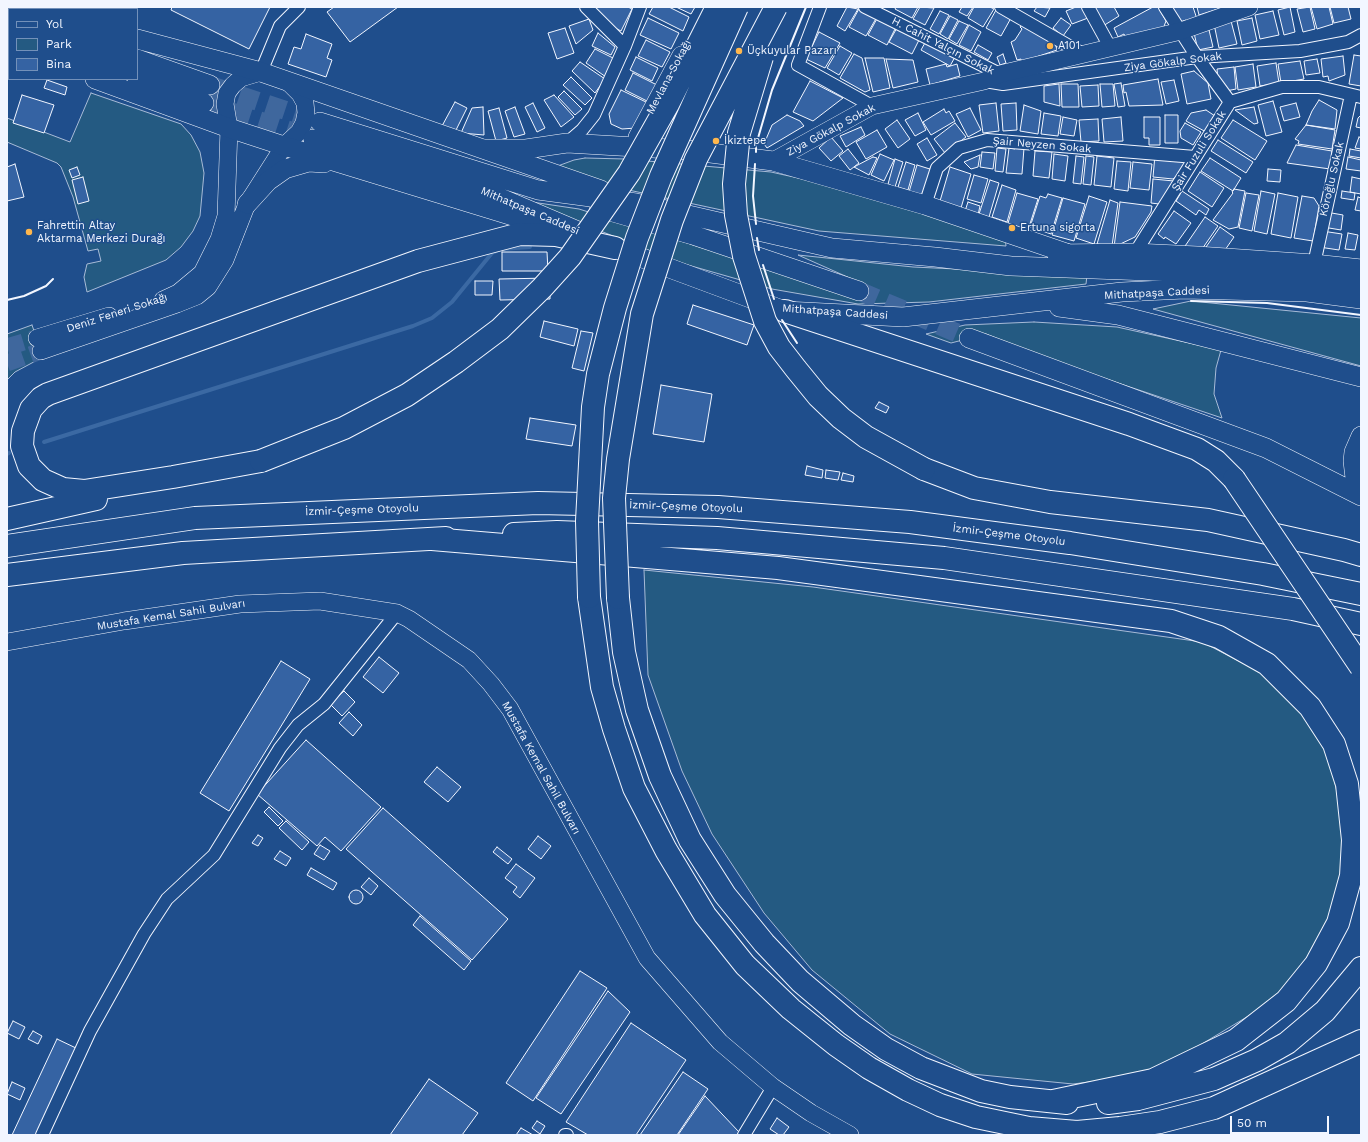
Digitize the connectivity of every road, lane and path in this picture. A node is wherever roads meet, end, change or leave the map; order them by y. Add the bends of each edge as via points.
1 (299, 7) edge
2 (586, 7) edge
3 (640, 7) edge
4 (706, 7) edge
5 (717, 7) edge
6 (737, 7) edge
7 (778, 7) edge
8 (820, 7) edge
9 (865, 7) edge
10 (1001, 7) edge
11 (1088, 7) edge
12 (1165, 7) edge
13 (1249, 7) edge
14 (1181, 31) junction
15 (1361, 35) edge
16 (138, 39) edge
17 (625, 46) junction
18 (1110, 47) junction
19 (1083, 54) junction
20 (1197, 57) junction
21 (138, 60) edge
22 (261, 72) junction
23 (1000, 74) junction
24 (138, 78) edge
25 (98, 80) edge
26 (984, 81) junction
27 (288, 82) junction
28 (1356, 96) edge
29 (1230, 102) junction
30 (872, 106) junction
31 (229, 128) junction
32 (567, 143) junction
33 (284, 146) junction
34 (631, 147) junction
35 (486, 149) junction
36 (1195, 157) junction
37 (773, 161) junction
38 (346, 165) junction
39 (538, 190) junction
40 (636, 203) junction
41 (247, 204) junction
42 (925, 205) junction
43 (615, 248) junction
44 (1135, 253) junction
45 (1069, 254) junction
46 (935, 257) junction
47 (1314, 264) junction
48 (1361, 269) edge
49 (1361, 285) edge
50 (859, 291) tunnel mouth
51 (1361, 299) edge
52 (1032, 304) junction
53 (785, 311) junction
54 (969, 338) tunnel mouth
55 (1361, 377) edge
56 (1361, 436) edge
57 (261, 461) junction
58 (1361, 495) edge
59 (7, 519) edge
60 (432, 539) junction
61 (7, 546) edge
62 (1361, 555) edge
63 (7, 575) edge
64 (1361, 594) edge
65 (397, 613) junction
66 (1361, 624) edge
67 (7, 642) edge
68 (1361, 667) edge
69 (1361, 968) edge
70 (1361, 1041) edge
71 (773, 1087) junction
72 (1053, 1101) junction
73 (42, 1135) edge
74 (744, 1135) edge
75 (850, 1135) edge

1 - 22 street via 280,26
2 - 17 street
3 - 17 street
4 - 34 main road, Mevlana Sokağı
5 - 57 highway, bridge via 668,104 629,173 570,257 542,288 500,329 407,395 344,428
6 - 70 highway, bridge via 661,176 614,308 593,407 587,521 589,597 602,687 614,729 634,788 666,850 705,916 745,964 791,1009 875,1072 940,1105 976,1117 1028,1128 1077,1132 1120,1128 1160,1122 1214,1108
7 - 62 highway, bridge via 739,133 734,184 736,215 764,320 779,347 818,396 841,418 866,437 924,468 974,488 1050,502 1208,520
7 - 72 highway, bridge via 696,159 672,220 642,314 625,408 614,498 618,598 624,652 636,710 660,776 690,840 726,895 764,943 800,981 852,1026 921,1068 981,1091
8 - 30 street via 798,66
9 - 23 street, H. Cahit Yalçın Sokak
10 - 19 street
11 - 18 street
12 - 14 street, Şair Fuzuli Sokak
13 - 14 main road, Ziya Gökalp Sokak
14 - 18 main road, Ziya Gökalp Sokak
14 - 20 street, Şair Fuzuli Sokak
15 - 20 street, Ziya Gökalp Sokak via 1348,42 1300,51
16 - 22 main road
17 - 32 street via 594,115
18 - 19 main road, Ziya Gökalp Sokak
19 - 23 main road, Ziya Gökalp Sokak
20 - 26 street, Ziya Gökalp Sokak via 1003,84
20 - 29 street, Şair Fuzuli Sokak
21 - 24 main road via 207,94
22 - 27 main road
22 - 31 main road via 241,78 227,94 225,104
23 - 26 main road, Ziya Gökalp Sokak
25 - 31 main road
26 - 30 main road, Ziya Gökalp Sokak
27 - 33 main road via 300,94 305,103 306,113 299,132
27 - 35 main road via 434,134
28 - 29 street via 1319,88 1282,88
28 - 47 street, Köroğlu Sokak
29 - 36 street, Şair Fuzuli Sokak
30 - 37 main road, Ziya Gökalp Sokak
31 - 33 main road
31 - 41 main road, Deniz Feneri Sokağı via 226,216 219,239 202,273 178,293 158,302 39,345 197,296 208,287 225,260
32 - 34 main road
32 - 35 main road via 526,149
33 - 38 main road
33 - 41 main road
34 - 37 main road via 687,150
35 - 40 main road
36 - 42 street, Şair Neyzen Sokak via 987,140 959,148 937,168
36 - 44 street, Şair Fuzuli Sokak
37 - 42 main road
38 - 41 main road via 309,162 285,168 268,181
38 - 43 main road
39 - 40 main road, Mithatpaşa Caddesi
39 - 43 main road, Mithatpaşa Caddesi via 317,130 484,191
39 - 50 main road via 693,235
40 - 46 main road, Mithatpaşa Caddesi via 832,248
42 - 45 main road
43 - 53 main road, Mithatpaşa Caddesi
43 - 57 highway via 556,235 520,234 418,261 48,394 31,409 23,431 22,446 29,466 43,480 64,489 84,491 173,478
44 - 45 main road
44 - 47 main road
45 - 46 main road via 966,254
46 - 49 main road, Mithatpaşa Caddesi via 1011,266 1232,274
47 - 48 main road
51 - 52 main road, Mithatpaşa Caddesi via 1307,292 1184,289 1122,292
52 - 53 main road, Mithatpaşa Caddesi via 903,317
52 - 55 main road via 1118,315
53 - 68 highway, bridge via 1129,424 1197,449 1216,461 1234,479
54 - 58 main road via 1266,448
56 - 58 main road via 1353,461
57 - 59 highway
60 - 63 highway via 182,553
60 - 66 highway via 557,532 710,538 944,558 1293,609
60 - 72 highway via 778,568 1171,622 1219,637 1267,664 1310,707 1334,744 1347,784 1353,840 1351,876 1338,923 1316,964 1286,1001 1236,1040 1153,1080
61 - 64 highway, İzmir-Çeşme Otoyolu via 195,518 538,503 718,507 910,522 1070,543 1263,574
65 - 67 main road, Mustafa Kemal Sahil Bulvarı via 320,601 240,604
65 - 71 main road, Mustafa Kemal Sahil Bulvarı via 469,660 491,684 510,709 647,958 720,1042
65 - 73 street via 324,704 298,725 280,748 214,855 167,899 144,934 90,1031
69 - 72 highway via 1325,1010 1287,1043 1214,1079 1138,1099 1092,1104
71 - 74 street
71 - 75 main road, Mustafa Kemal Sahil Bulvarı

